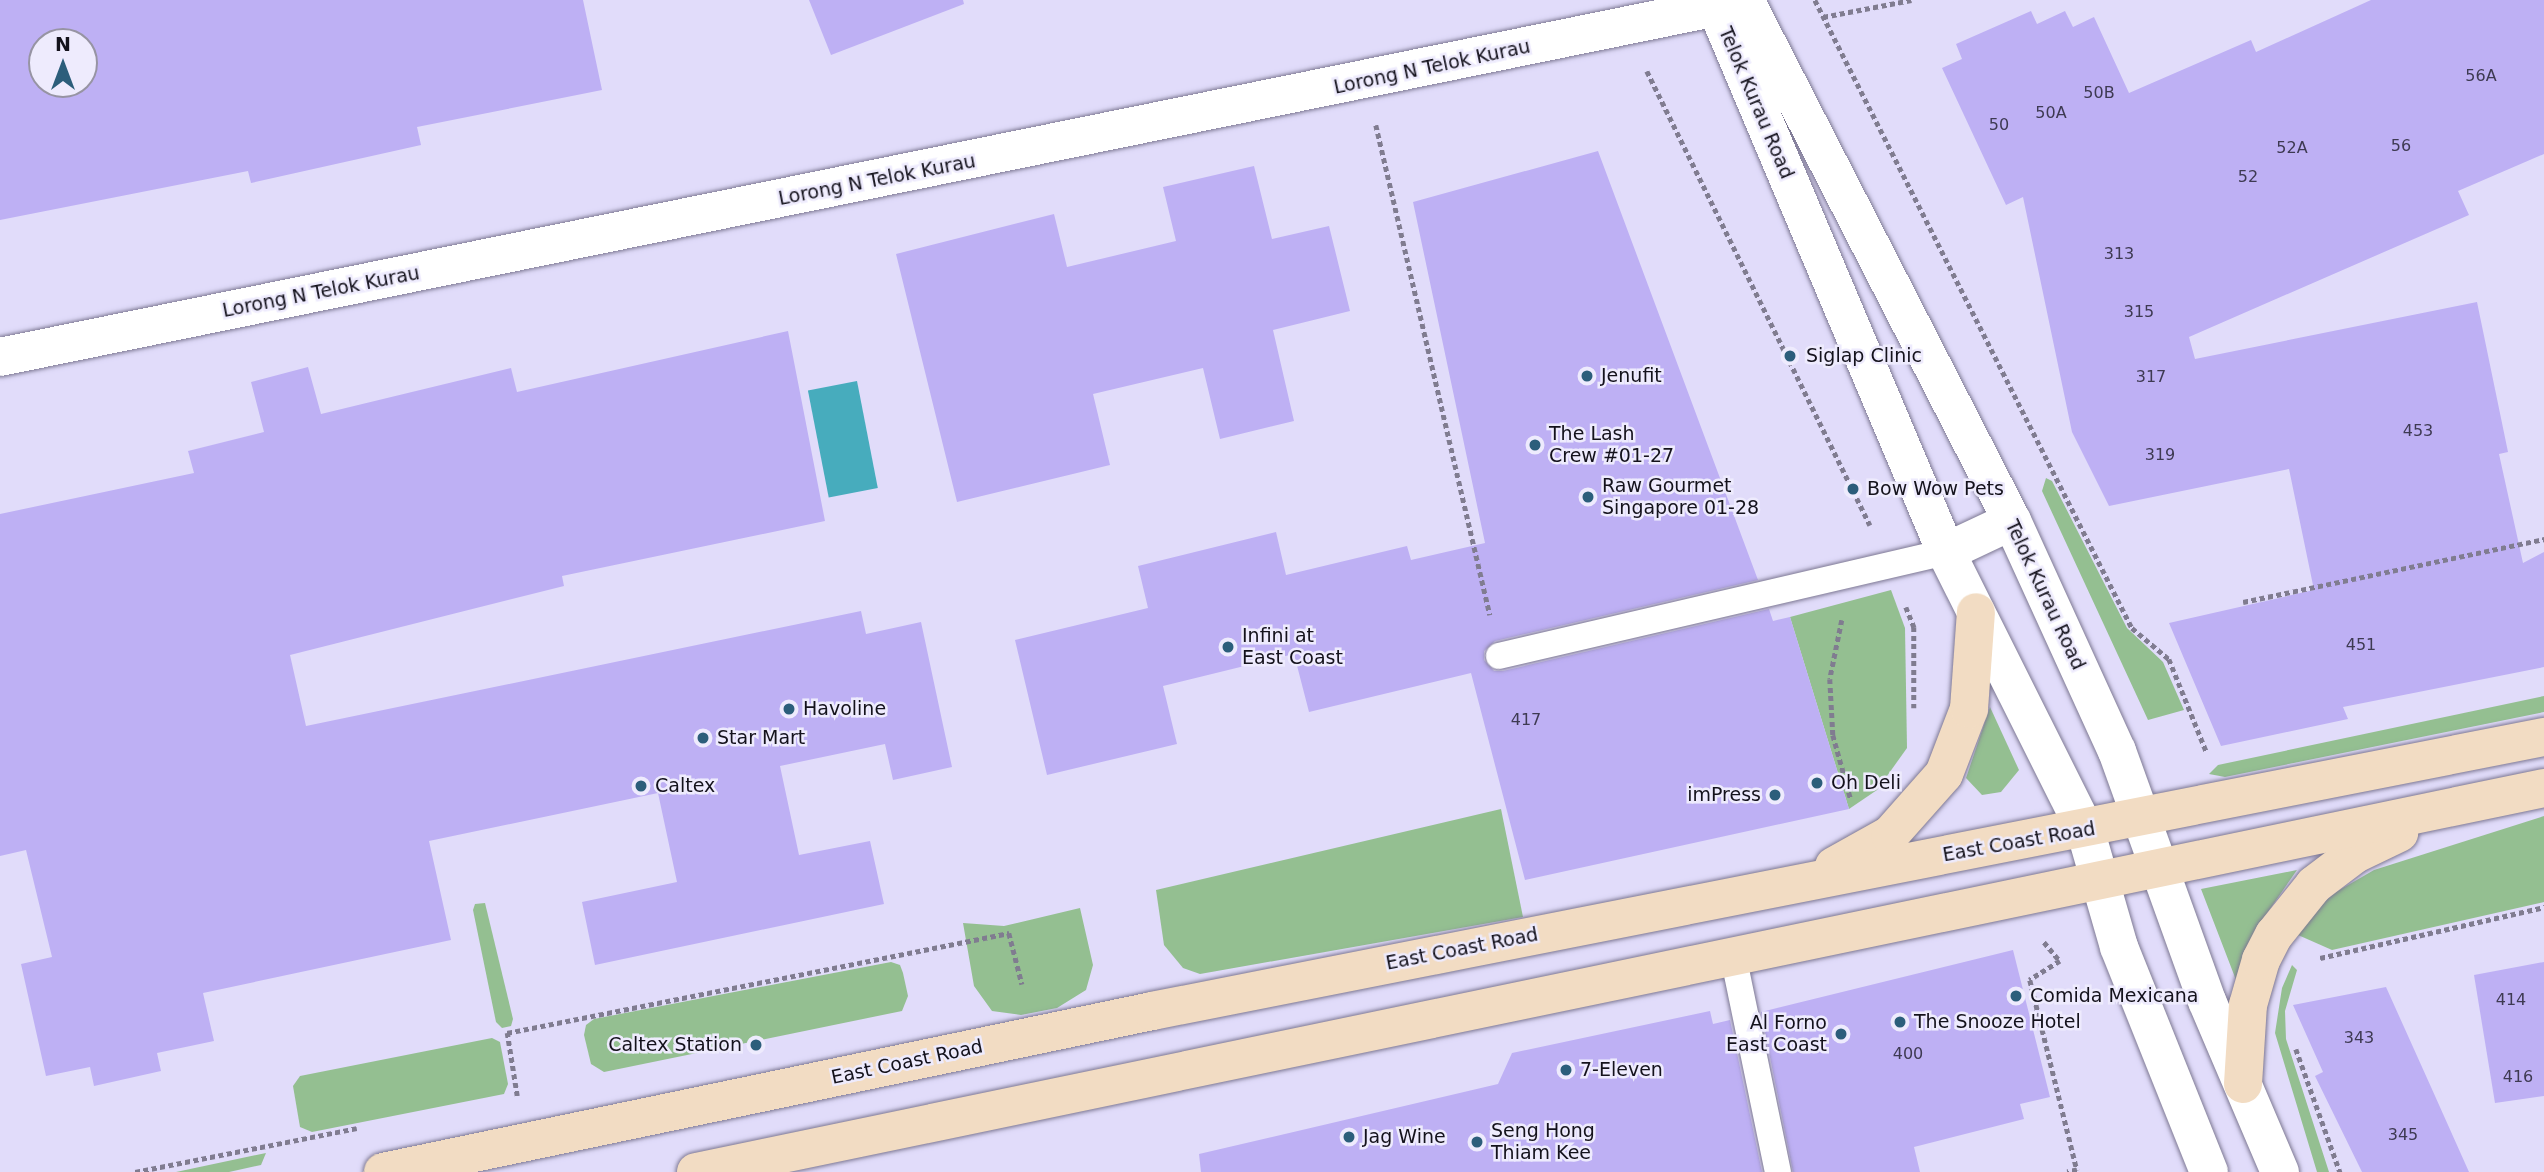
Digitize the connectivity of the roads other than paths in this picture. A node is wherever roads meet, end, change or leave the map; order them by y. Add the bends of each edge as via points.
1 (1735, 2) edge
2 (0, 357) edge
3 (2012, 522) junction
4 (1946, 552) junction
5 (1976, 612) junction
6 (1500, 656) road end
7 (2544, 737) edge
8 (2544, 788) edge
9 (2451, 808) junction
10 (2144, 819) junction
11 (2085, 829) junction
12 (2160, 869) junction
13 (2098, 879) junction
14 (1802, 884) junction
15 (1733, 955) junction
16 (2243, 1084) junction
17 (383, 1172) edge
18 (696, 1172) edge
19 (1778, 1172) edge
20 (2209, 1172) edge
21 (2280, 1172) edge

1 - 2 street, Lorong N Telok Kurau
1 - 3 street, Telok Kurau Road
1 - 4 street, Telok Kurau Road
3 - 4 street
3 - 10 street, Telok Kurau Road
4 - 5 street, Telok Kurau Road
4 - 6 lane
5 - 11 street, Telok Kurau Road
5 - 14 main road via 1969,709 1944,774 1890,835
7 - 10 main road, East Coast Road
8 - 9 main road
9 - 12 main road
9 - 16 main road via 2356,854 2314,885 2293,909 2261,960 2248,1005
10 - 11 main road, East Coast Road
10 - 12 street, Telok Kurau Road
11 - 13 street, Telok Kurau Road
11 - 14 main road, East Coast Road
12 - 13 main road
12 - 16 street, Telok Kurau Road via 2207,1001
13 - 15 main road
13 - 20 street, Telok Kurau Road via 2119,947
14 - 17 main road, East Coast Road via 1152,1010
15 - 18 main road
15 - 19 lane
16 - 21 street, Telok Kurau Road

